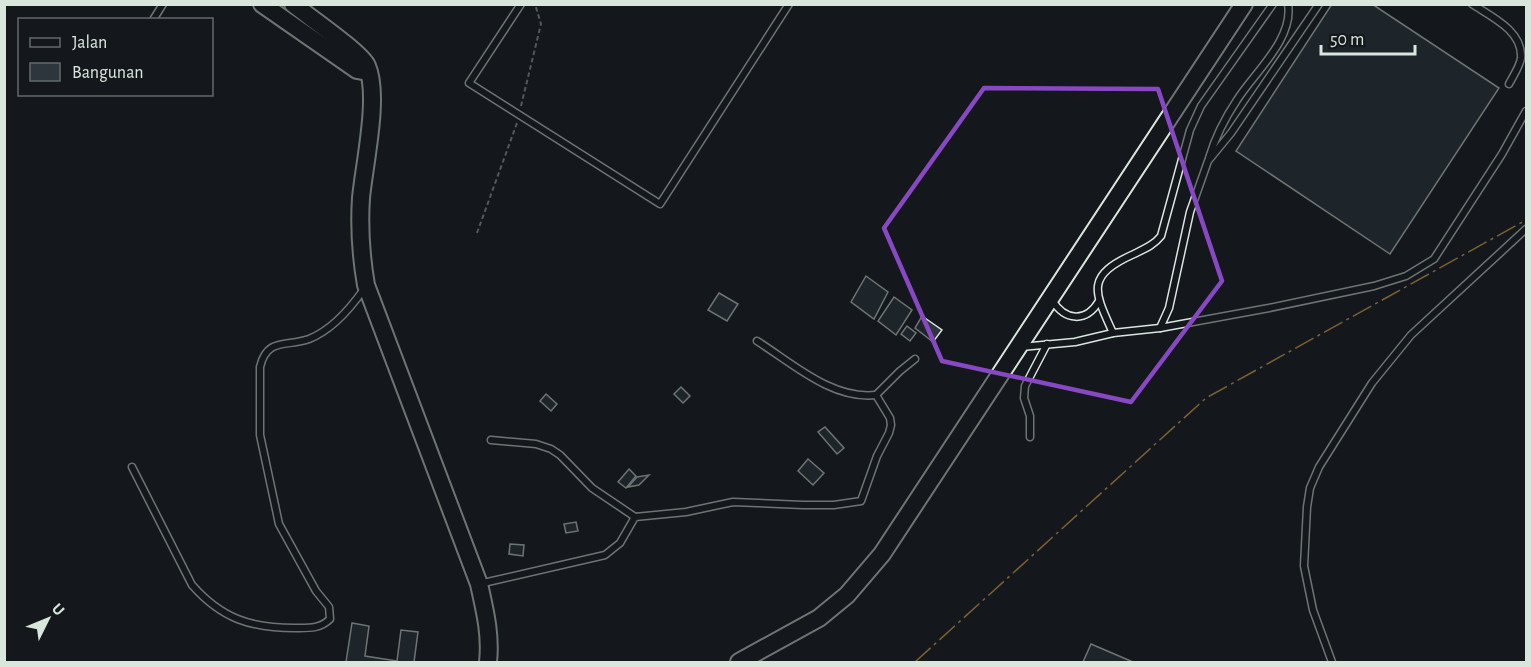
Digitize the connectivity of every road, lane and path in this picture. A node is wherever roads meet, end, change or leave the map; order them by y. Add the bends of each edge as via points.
1 (163, 4) edge
2 (262, 4) edge
3 (521, 4) edge
4 (789, 4) edge
5 (1244, 4) edge
6 (1273, 4) edge
7 (1288, 4) edge
8 (1319, 4) edge
9 (1472, 4) edge
10 (288, 8) edge
11 (154, 18) edge
12 (1509, 84) dead end
13 (1527, 111) edge
14 (1208, 161) junction
15 (1527, 229) edge
16 (366, 285) junction
17 (1051, 297) junction
18 (1099, 301) junction
19 (1160, 328) junction
20 (1113, 333) junction
21 (757, 341) dead end
22 (1047, 344) junction
23 (1018, 347) junction
24 (915, 359) dead end
25 (876, 395) junction
26 (1030, 437) dead end
27 (491, 440) dead end
28 (132, 467) dead end
29 (635, 517) junction
30 (478, 584) junction
31 (488, 663) edge
32 (739, 663) edge
33 (1332, 663) edge

1 - 11 lane
2 - 10 street
3 - 4 lane via 469,83 660,204
5 - 17 street
6 - 18 lane via 1201,106 1190,130 1161,236 1156,243 1104,271 1098,283
7 - 14 lane via 1287,26 1277,46 1237,100 1214,141
8 - 14 lane
9 - 12 lane via 1512,32 1520,46 1521,60
10 - 16 street via 358,55 367,66 372,91 361,198 361,253
13 - 19 lane via 1447,240 1434,259 1420,269 1393,282
14 - 19 lane via 1190,212 1169,308
15 - 33 lane via 1411,335 1372,383 1318,467 1307,507 1304,566 1312,610
16 - 28 lane via 349,310 329,327 308,339 276,345 262,356 260,367 260,435 279,524 329,607 330,619 324,625 270,628 249,624 204,598 192,585
16 - 30 street
17 - 18 lane via 1060,310 1078,317 1089,314
17 - 23 street
18 - 20 lane
19 - 20 lane
20 - 22 lane
21 - 25 lane via 830,388
22 - 23 lane
22 - 26 lane via 1025,386
23 - 32 street via 866,575 819,618
24 - 25 lane
25 - 29 lane via 891,425 861,501 834,505 733,502
27 - 29 lane via 536,444 551,450 592,488
29 - 30 lane via 620,543 605,555
30 - 31 street via 487,620

